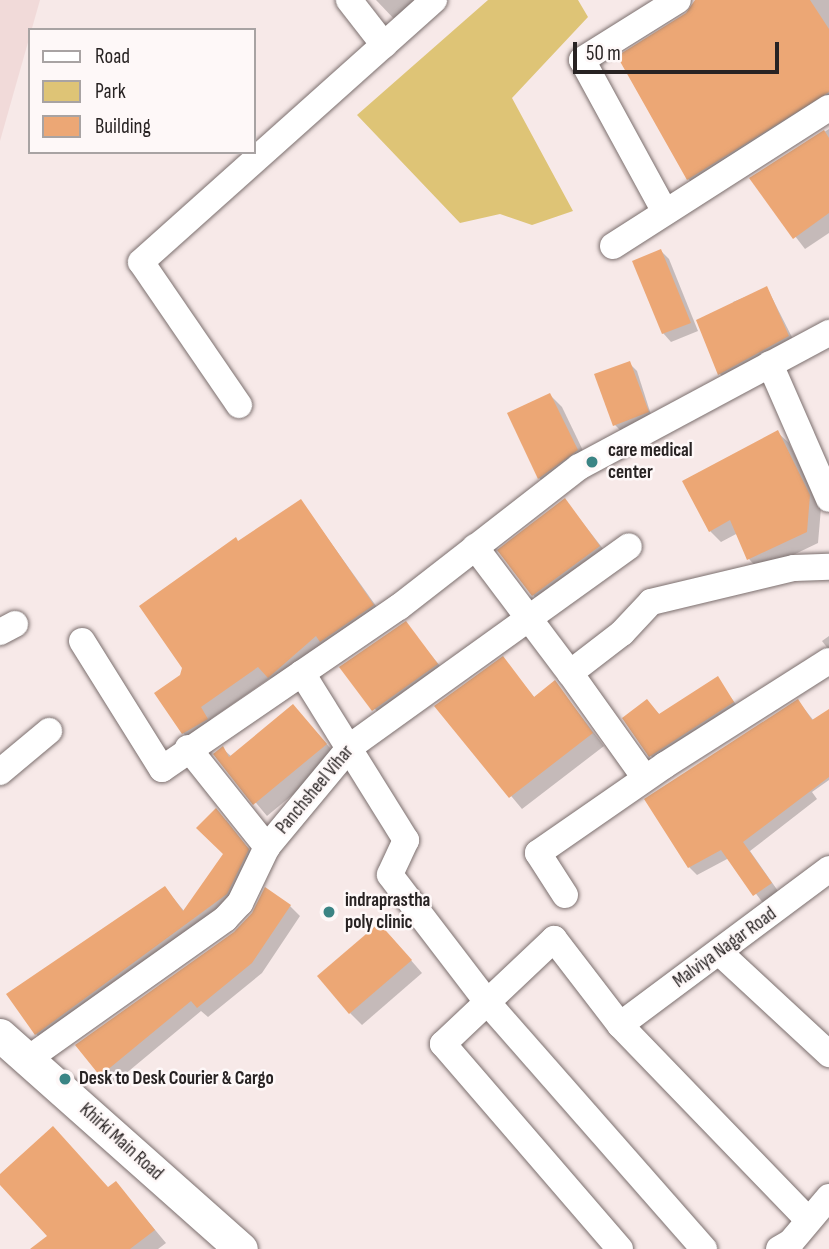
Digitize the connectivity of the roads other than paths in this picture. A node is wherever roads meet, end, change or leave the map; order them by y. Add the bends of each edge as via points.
1 (349, 0) edge
2 (434, 0) edge
3 (678, 0) edge
4 (384, 45) junction
5 (829, 108) edge
6 (665, 212) junction
7 (613, 246) dead end
8 (829, 333) edge
9 (770, 365) junction
10 (239, 405) dead end
11 (829, 499) edge
12 (629, 546) dead end
13 (475, 547) junction
14 (829, 567) edge
15 (529, 618) junction
16 (82, 641) dead end
17 (829, 661) edge
18 (302, 673) junction
19 (570, 673) junction
20 (49, 730) dead end
21 (351, 746) junction
22 (188, 748) junction
23 (0, 772) edge
24 (645, 778) junction
25 (267, 847) junction
26 (829, 869) edge
27 (565, 895) dead end
28 (720, 953) junction
29 (487, 1002) junction
30 (620, 1026) junction
31 (0, 1035) edge
32 (829, 1054) edge
33 (28, 1059) junction
34 (829, 1197) edge
35 (808, 1220) junction
36 (241, 1249) edge
37 (620, 1249) edge
38 (705, 1249) edge
39 (779, 1249) edge

1 - 4 street
2 - 4 street
3 - 6 street via 582,60
4 - 10 street via 141,262
5 - 6 street
6 - 7 street
8 - 9 street
9 - 11 street
9 - 13 street via 579,467
12 - 15 street, Panchsheel Vihar
13 - 15 street
13 - 18 street
14 - 19 street via 794,568 651,602 622,633
15 - 19 street
15 - 21 street, Panchsheel Vihar
16 - 22 street via 162,769
17 - 24 street
18 - 21 street
18 - 22 street
19 - 24 street
20 - 23 street
21 - 25 street, Panchsheel Vihar
21 - 29 street via 405,840 390,875
22 - 25 street
24 - 27 street via 538,853
25 - 33 street, Panchsheel Vihar via 240,903 209,933
26 - 28 street, Malviya Nagar Road
28 - 30 street, Malviya Nagar Road
28 - 32 street
29 - 30 street via 554,939
29 - 37 street via 443,1044
29 - 38 street
30 - 35 street
31 - 33 street, Khirki Main Road
33 - 36 street, Khirki Main Road
34 - 35 street
35 - 39 street via 791,1242

